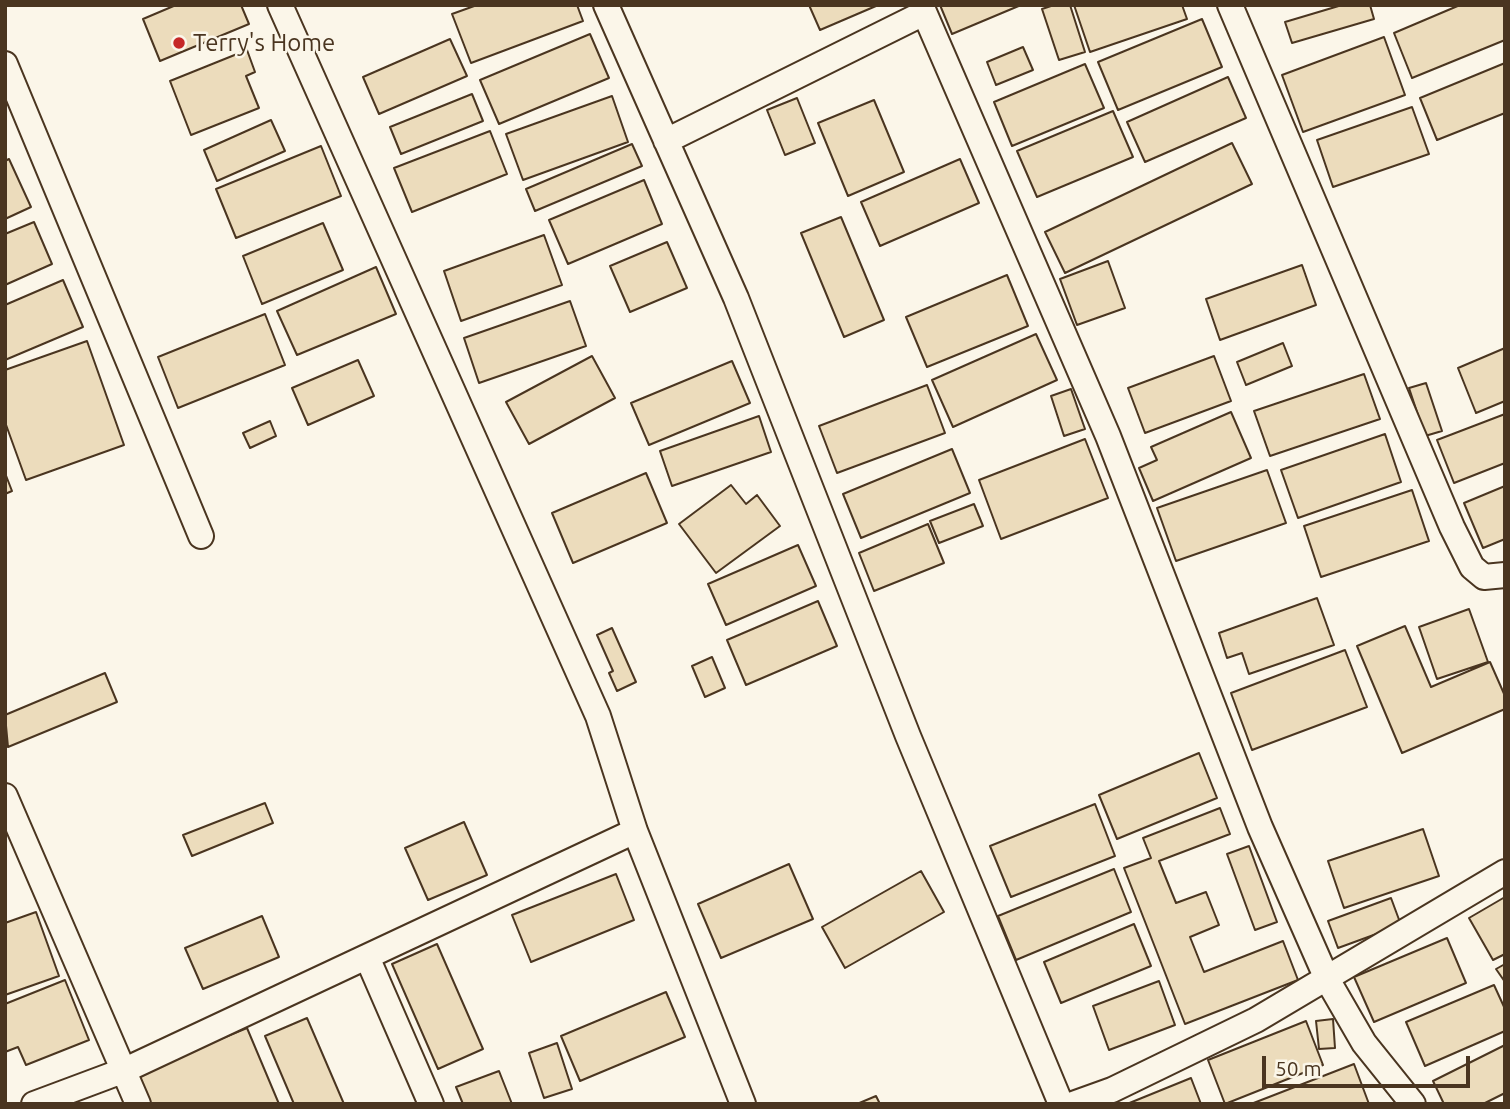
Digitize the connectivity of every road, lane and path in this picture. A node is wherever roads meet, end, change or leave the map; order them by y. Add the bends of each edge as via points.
1 (280, 5) edge
2 (606, 5) edge
3 (1230, 5) edge
4 (923, 9) edge
5 (5, 64) edge
6 (666, 141) junction
7 (201, 536) dead end
8 (1505, 575) edge
9 (5, 796) edge
10 (635, 831) junction
11 (1505, 872) edge
12 (367, 957) junction
13 (1327, 979) junction
14 (125, 1070) junction
15 (34, 1104) edge
16 (138, 1104) edge
17 (431, 1104) edge
18 (743, 1104) edge
19 (1061, 1104) edge
20 (1073, 1104) edge
21 (1413, 1104) edge

1 - 10 street via 598,716
2 - 6 street
3 - 8 street via 1452,527 1472,567 1484,577
4 - 6 street
4 - 13 street via 1108,436 1260,827
5 - 7 street
6 - 19 street via 736,298 908,736
9 - 14 street
10 - 12 street
10 - 18 street
11 - 13 street
12 - 14 street
12 - 17 street
13 - 20 street via 1174,1061
13 - 21 street via 1364,1044
14 - 15 street
14 - 16 street

